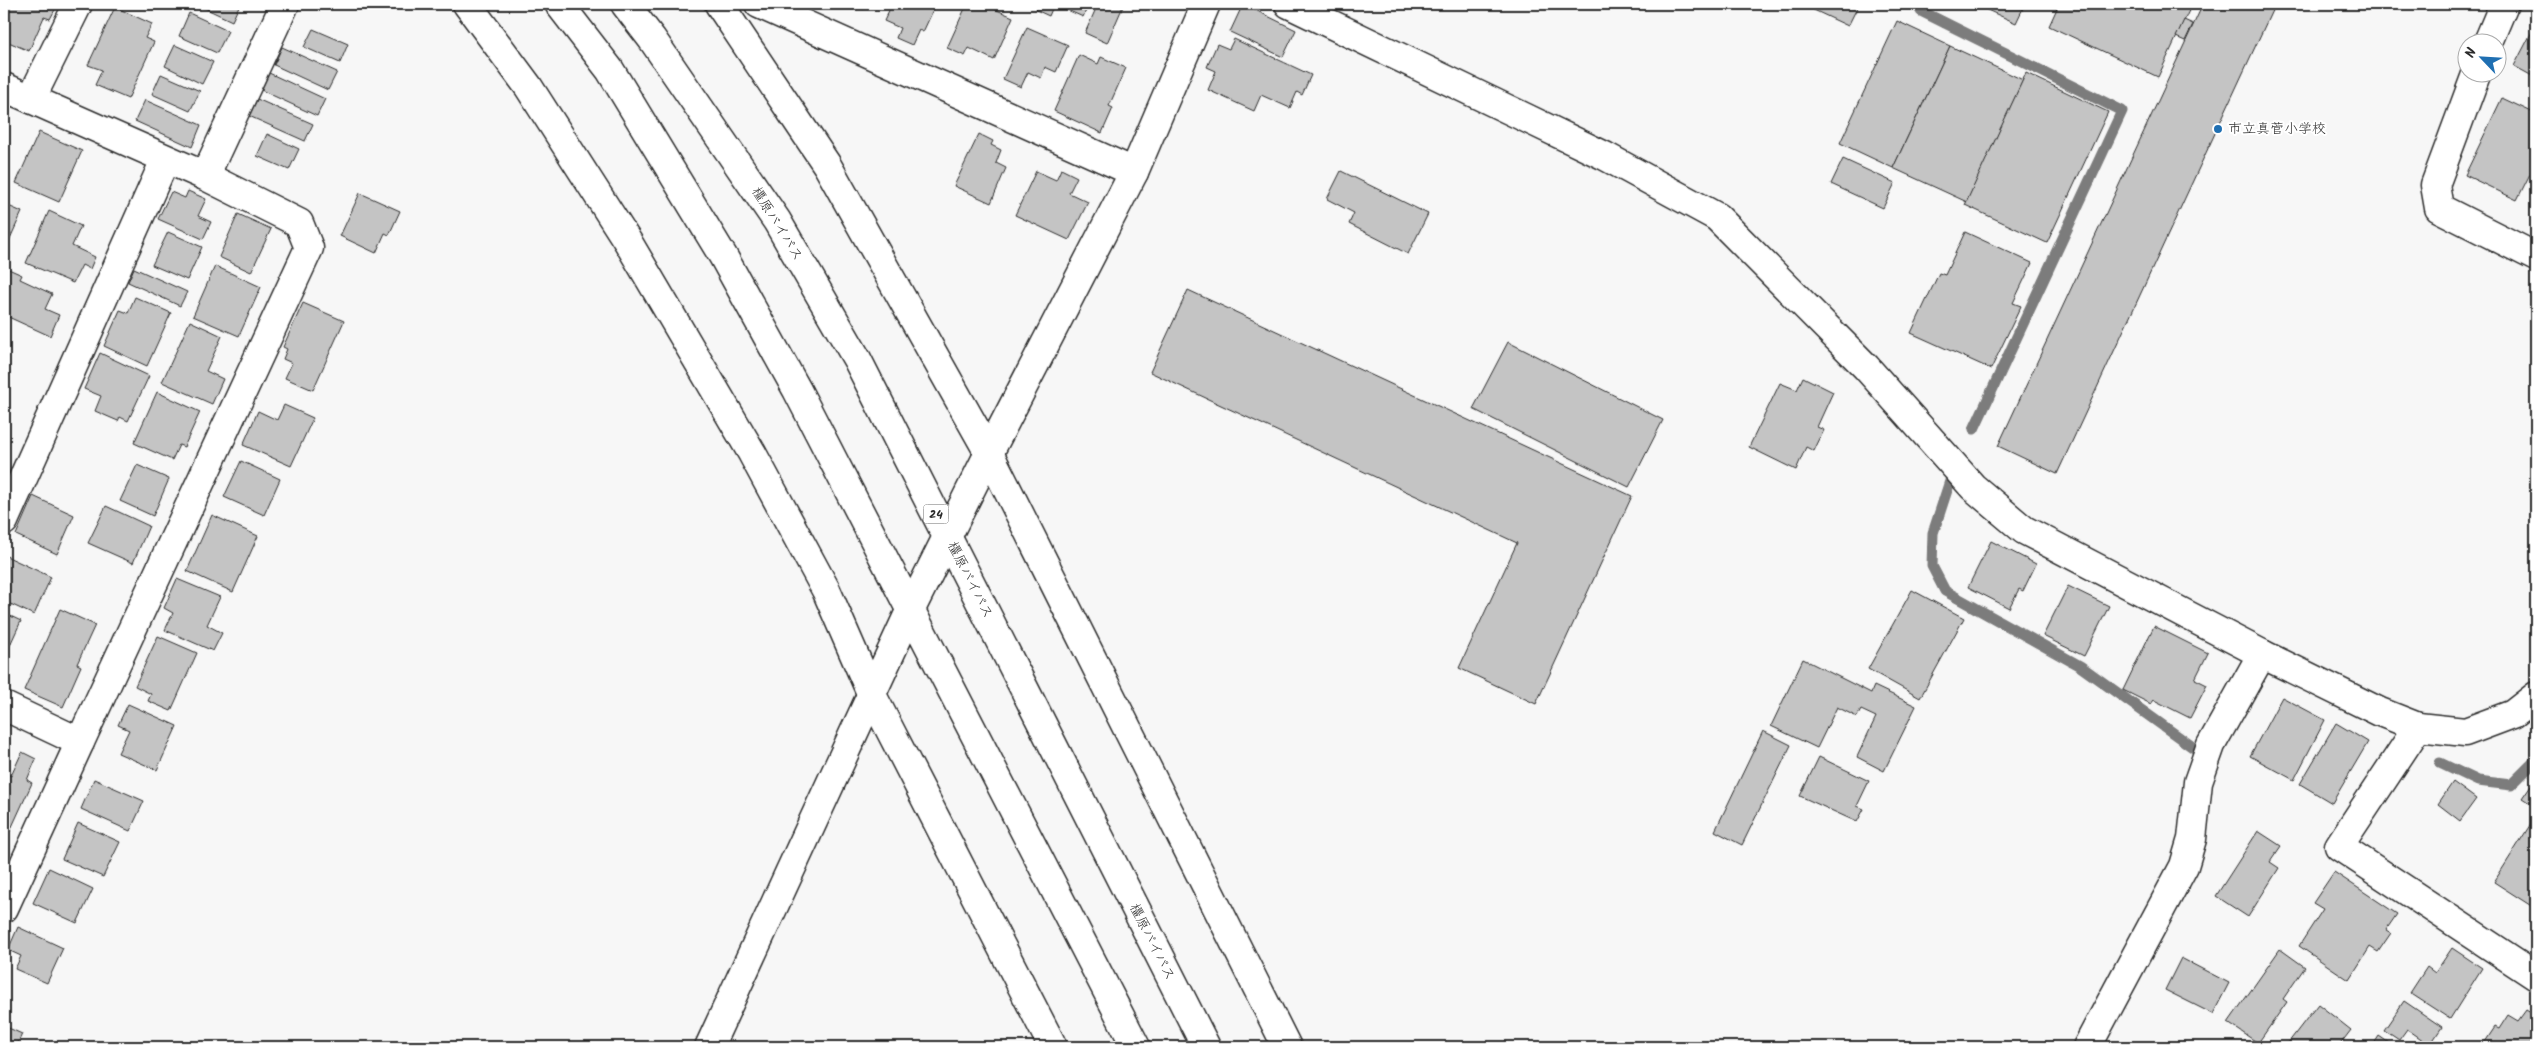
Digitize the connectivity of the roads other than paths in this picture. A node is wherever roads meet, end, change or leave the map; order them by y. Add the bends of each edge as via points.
1 (78, 4) edge
2 (285, 4) edge
3 (467, 4) edge
4 (559, 4) edge
5 (625, 4) edge
6 (719, 4) edge
7 (758, 4) edge
8 (1206, 4) edge
9 (1289, 4) edge
10 (2504, 4) edge
11 (2492, 32) edge
12 (2473, 82) edge
13 (4, 87) edge
14 (31, 99) junction
15 (165, 160) junction
16 (1134, 172) junction
17 (205, 176) junction
18 (2536, 257) edge
19 (989, 453) junction
20 (4, 521) edge
21 (948, 538) junction
22 (910, 611) junction
23 (2262, 654) junction
24 (871, 693) junction
25 (2536, 696) edge
26 (4, 706) edge
27 (2418, 727) junction
28 (80, 742) junction
29 (4, 908) edge
30 (2536, 976) edge
31 (709, 1047) edge
32 (1053, 1047) edge
33 (1136, 1047) edge
34 (1206, 1047) edge
35 (1287, 1047) edge
36 (2087, 1047) edge

1 - 14 main road
2 - 17 main road
3 - 24 main road via 528,86 628,242 752,453 826,590
4 - 22 main road via 610,70 723,256
5 - 21 main road, 橿原バイパス / 24 via 652,38 777,221 857,359
6 - 19 main road via 827,165
7 - 16 main road
8 - 16 main road
9 - 23 main road via 1605,156 1717,217 1866,367 1973,487 2024,530
10 - 11 main road
12 - 18 main road via 2435,184 2439,208
13 - 14 main road
14 - 15 main road
15 - 17 main road
15 - 20 main road
16 - 19 main road
17 - 28 main road via 299,223 309,248
19 - 21 main road
19 - 35 main road
21 - 22 main road
21 - 34 main road, 橿原バイパス / 24
22 - 24 main road
22 - 33 main road
23 - 27 main road via 2380,712
23 - 36 main road via 2211,745 2198,782 2192,839 2184,866
24 - 31 main road
24 - 32 main road
25 - 27 main road via 2513,714 2465,732
26 - 28 main road
27 - 30 main road via 2339,846
28 - 29 main road

